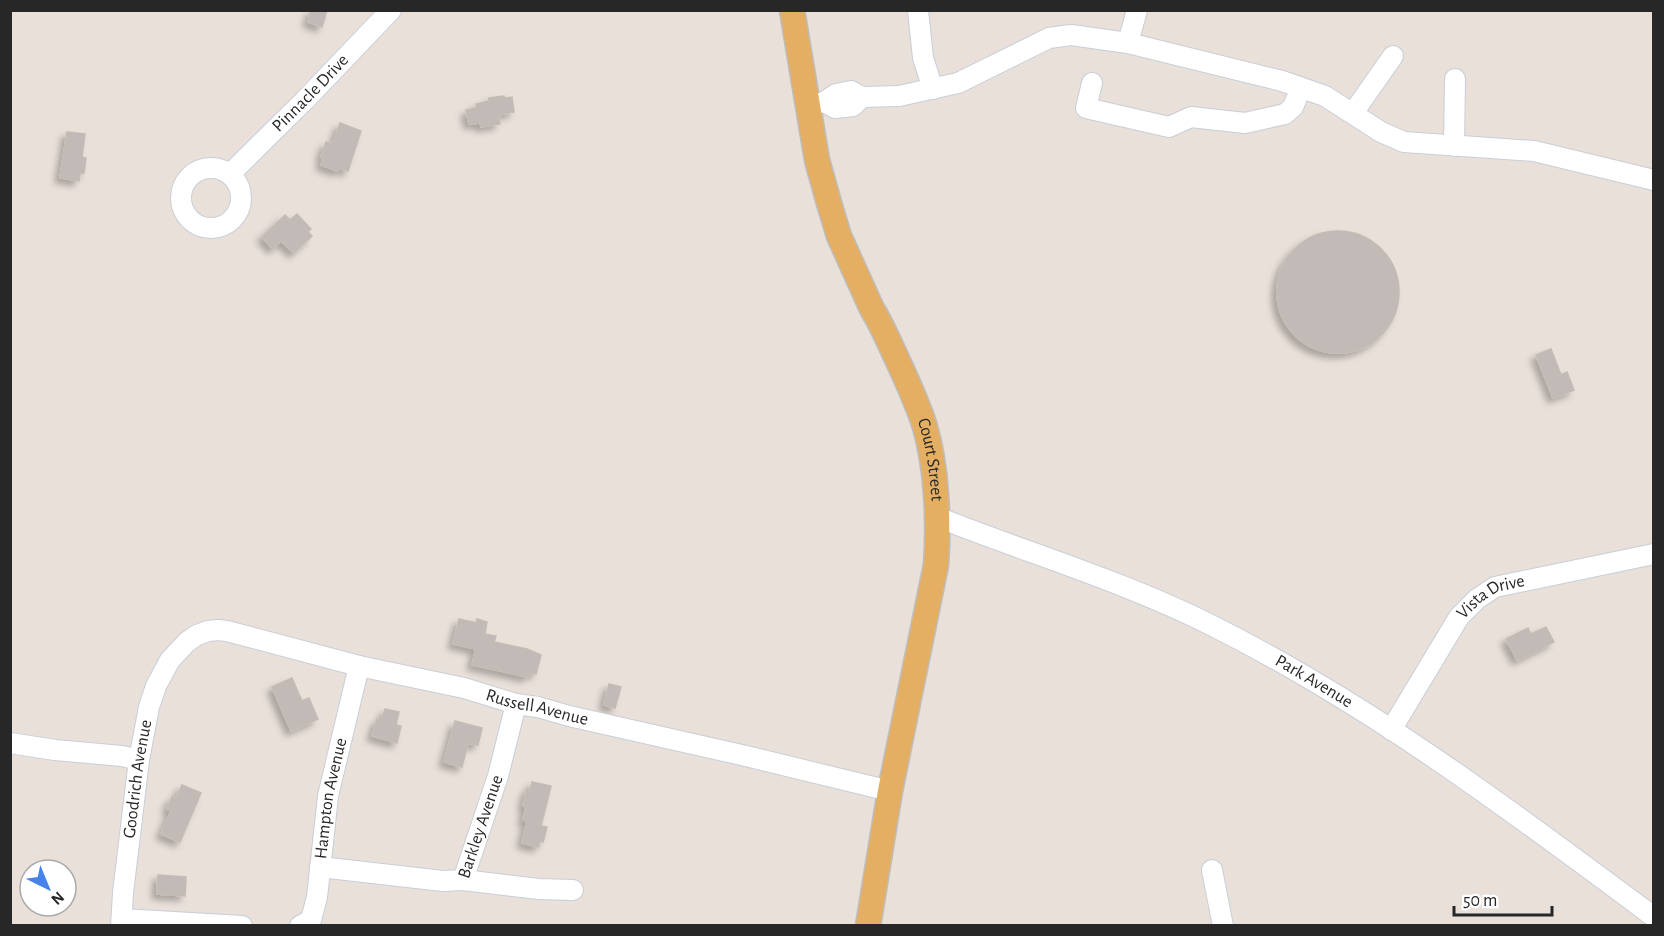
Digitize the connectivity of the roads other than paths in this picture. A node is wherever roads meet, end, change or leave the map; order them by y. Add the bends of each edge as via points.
1 (391, 10) edge
2 (792, 10) edge
3 (918, 10) edge
4 (1137, 10) edge
5 (1128, 43) junction
6 (1393, 56) dead end
7 (1455, 79) dead end
8 (1092, 83) dead end
9 (1301, 88) junction
10 (933, 89) junction
11 (816, 103) junction
12 (1353, 113) junction
13 (1454, 146) junction
14 (230, 174) dead end
15 (1653, 180) edge
16 (937, 517) junction
17 (1653, 555) edge
18 (187, 642) joint
19 (359, 666) junction
20 (516, 704) junction
21 (1391, 730) junction
22 (10, 743) edge
23 (139, 760) junction
24 (890, 791) junction
25 (320, 867) junction
26 (1212, 870) dead end
27 (463, 880) junction
28 (573, 890) dead end
29 (1653, 917) edge
30 (122, 922) edge
31 (243, 926) edge
32 (300, 926) edge
33 (868, 926) edge
34 (1222, 926) edge

1 - 14 street, Pinnacle Drive
2 - 11 main road, Court Street
3 - 10 street via 923,58
4 - 5 street
5 - 9 street
5 - 10 street via 1071,34 1048,38 958,83
6 - 12 street
7 - 13 street
8 - 9 street via 1086,108 1169,127 1191,117 1245,123 1285,114 1293,107
9 - 12 street via 1325,96
10 - 11 street via 862,98 851,91
11 - 16 main road, Court Street via 817,160 839,236 925,427
12 - 13 street via 1404,142
13 - 15 street via 1534,151
16 - 21 street, Park Avenue via 1145,594 1211,625 1336,694
16 - 24 main road, Court Street via 936,565
17 - 21 street, Vista Drive via 1495,587 1477,598 1459,617
18 - 19 street, Russell Avenue via 218,630
18 - 23 street, Goodrich Avenue via 170,660 156,686
19 - 20 street, Russell Avenue via 464,688
19 - 25 street, Hampton Avenue via 327,796
20 - 24 street, Russell Avenue
20 - 27 street, Barkley Avenue via 498,776
21 - 29 street, Park Avenue via 1485,793
22 - 23 street
23 - 30 street, Goodrich Avenue
24 - 33 main road, Court Street
25 - 27 street, Barkley Avenue
25 - 32 street, Hampton Avenue via 318,897 311,920
26 - 34 street
27 - 28 street
30 - 31 street

